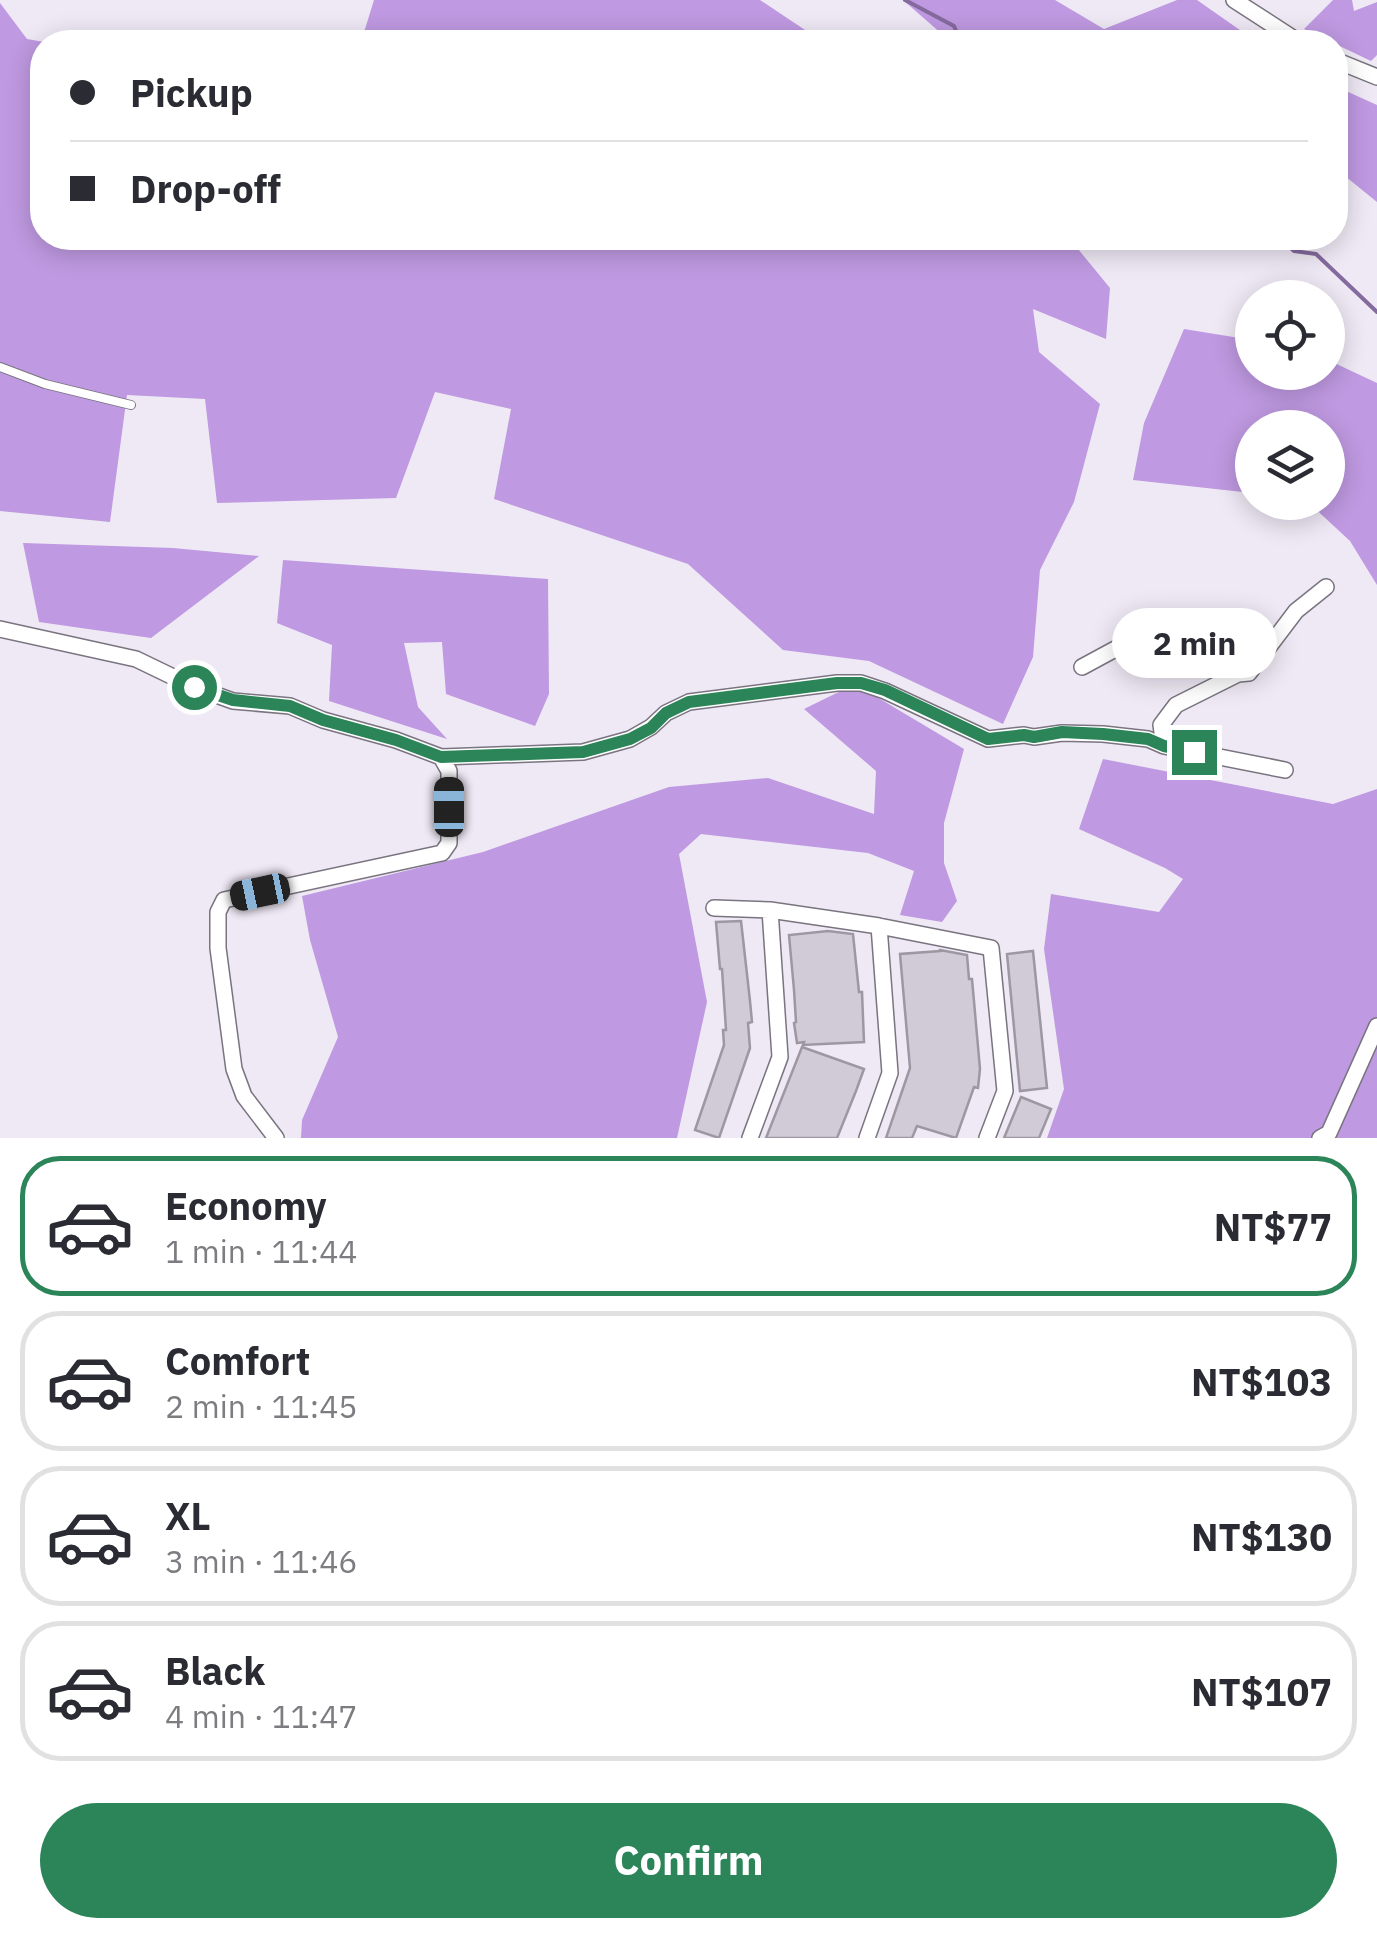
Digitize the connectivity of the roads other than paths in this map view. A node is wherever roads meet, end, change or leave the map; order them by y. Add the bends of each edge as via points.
1 (1234, 0) edge
2 (1281, 30) edge
3 (1348, 66) edge
4 (1377, 78) edge
5 (0, 367) edge
6 (131, 405) dead end
7 (1326, 587) dead end
8 (0, 629) edge
9 (1082, 667) dead end
10 (1249, 673) junction
11 (1164, 746) junction
12 (441, 757) junction
13 (1285, 770) dead end
14 (714, 908) dead end
15 (770, 910) junction
16 (880, 926) junction
17 (1377, 1026) edge
18 (276, 1138) edge
19 (750, 1138) edge
20 (867, 1138) edge
21 (987, 1138) edge
22 (1320, 1138) edge

1 - 2 street
3 - 4 street
5 - 6 lane
7 - 10 street via 1296,611
8 - 12 street via 136,660 233,700 290,706
9 - 10 street via 1119,647 1154,646
10 - 11 street via 1176,705 1161,725
11 - 12 street via 1062,732 988,739 885,690 837,683 689,702 630,739 583,752
11 - 13 street
12 - 18 street via 449,771 449,842 442,854 224,900 218,912 234,1068 244,1096
14 - 15 street
15 - 16 street
15 - 19 street via 780,1057
16 - 20 street via 890,1073
16 - 21 street via 991,948 1005,1091
17 - 22 street via 1329,1132

